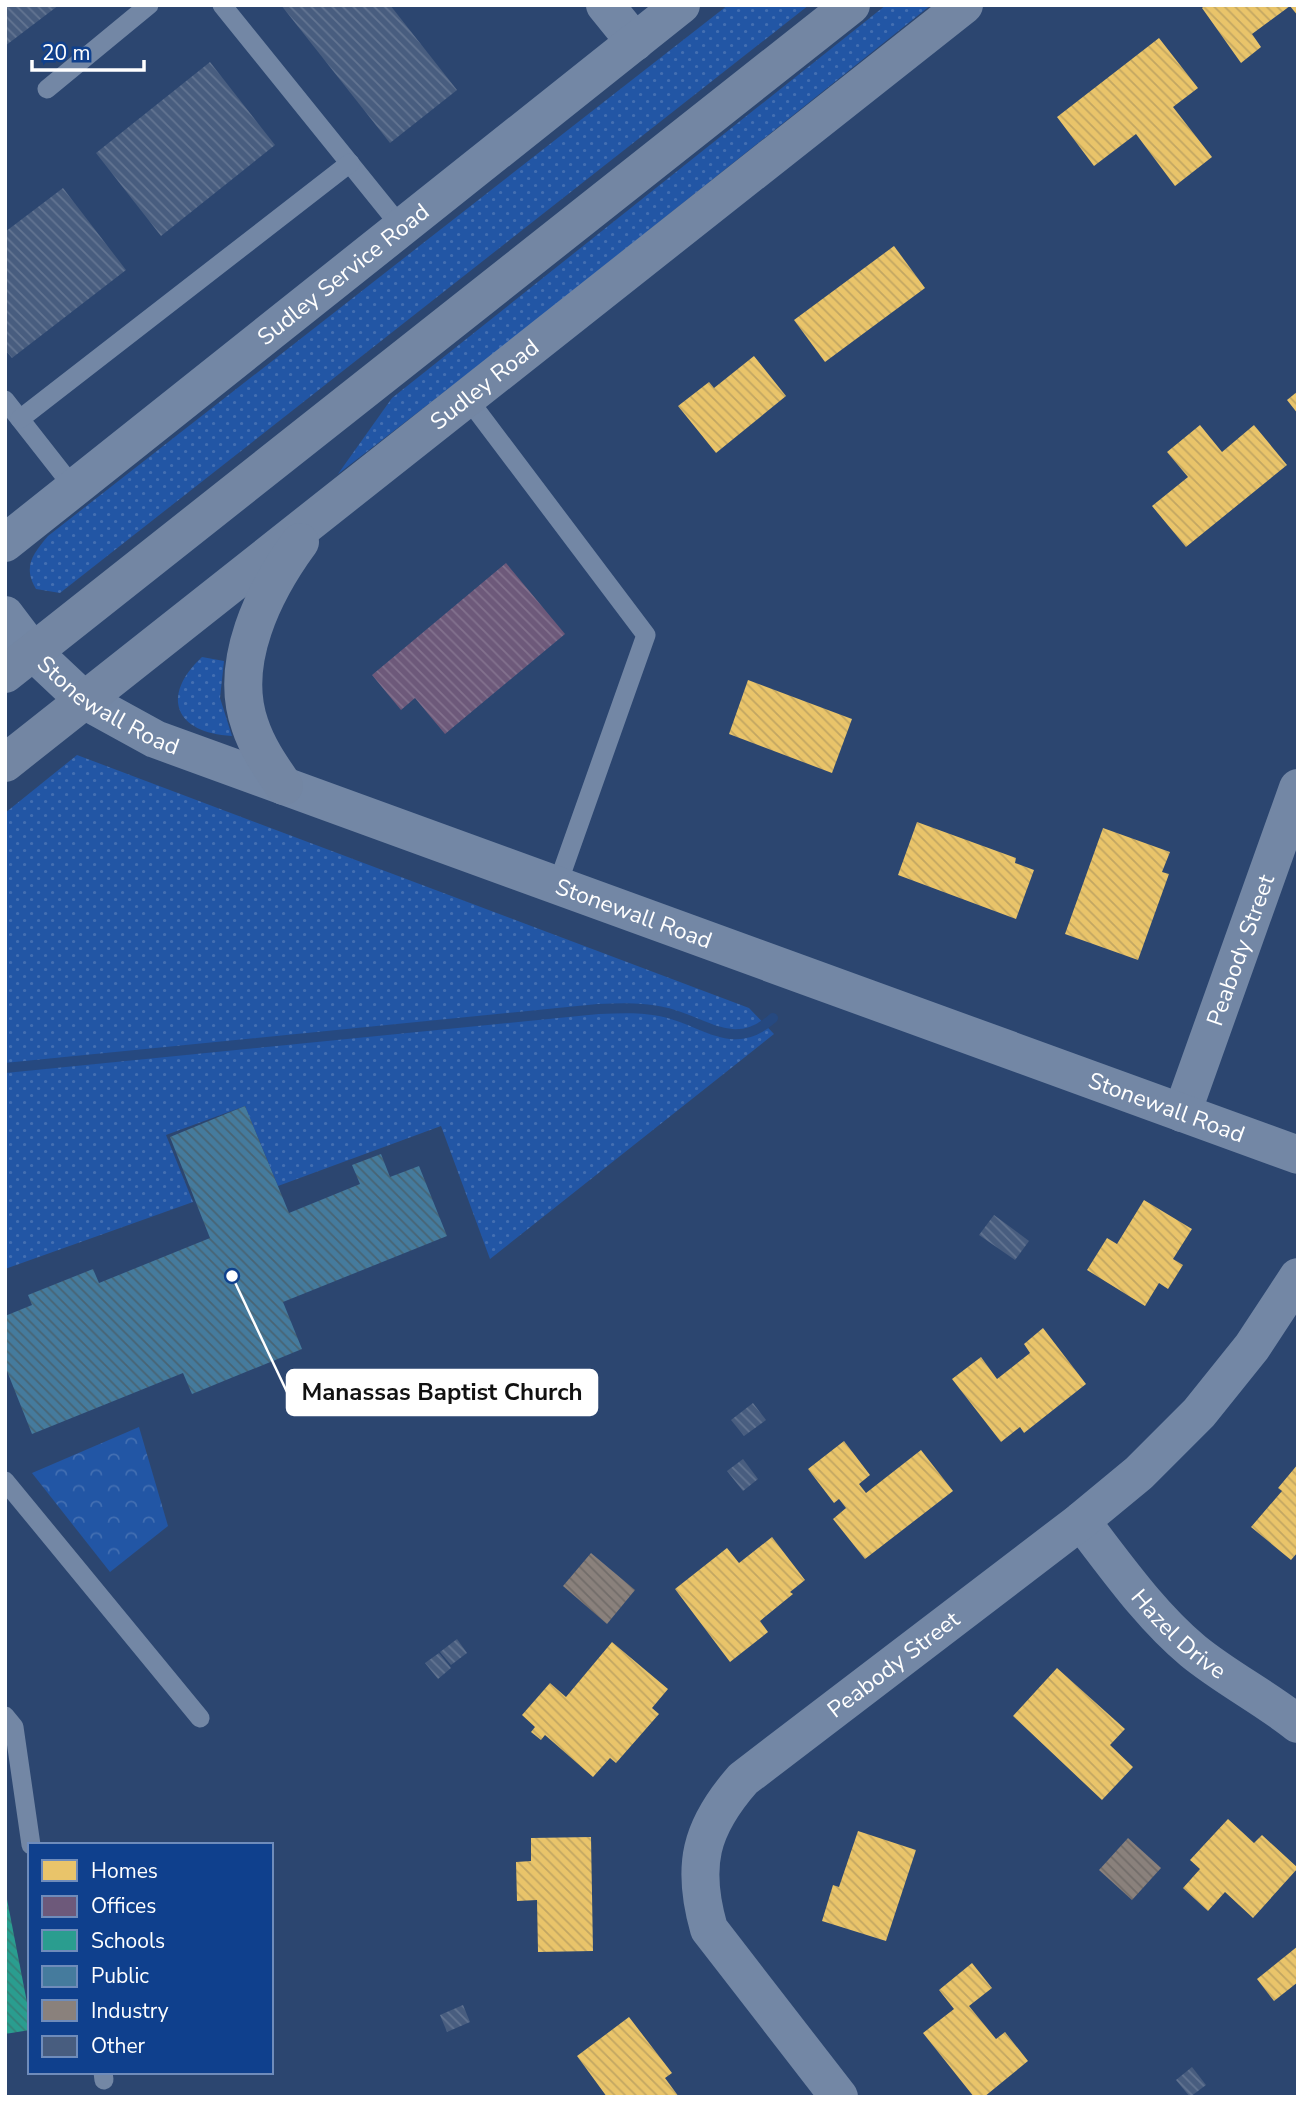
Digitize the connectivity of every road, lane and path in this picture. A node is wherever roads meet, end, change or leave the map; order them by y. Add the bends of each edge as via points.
1 (149, 5) edge
2 (222, 5) edge
3 (605, 5) edge
4 (681, 5) edge
5 (851, 5) edge
6 (964, 5) edge
7 (635, 42) junction
8 (47, 89) dead end
9 (349, 163) junction
10 (402, 228) junction
11 (468, 399) junction
12 (5, 400) edge
13 (20, 419) junction
14 (74, 488) junction
15 (324, 513) junction
16 (5, 543) edge
17 (5, 615) edge
18 (19, 663) edge
19 (84, 700) junction
20 (5, 763) edge
21 (284, 786) junction
22 (1298, 788) edge
23 (558, 886) junction
24 (1182, 1113) junction
25 (1298, 1155) edge
26 (1298, 1277) edge
27 (5, 1481) edge
28 (1081, 1521) junction
29 (5, 1716) edge
30 (200, 1718) dead end
31 (1298, 1724) edge
32 (31, 1843) edge
33 (839, 2097) edge

1 - 8 lane
2 - 9 lane
3 - 7 street
4 - 7 street, Sudley Service Road
5 - 18 main road
6 - 11 main road, Sudley Road
7 - 10 street, Sudley Service Road
9 - 10 lane
9 - 13 lane
10 - 14 street, Sudley Service Road
11 - 15 main road, Sudley Road
11 - 23 lane via 646,635
12 - 13 lane
13 - 14 lane
14 - 16 street, Sudley Service Road
15 - 19 main road, Sudley Road
15 - 21 main road via 284,566 256,624 243,668 249,724
17 - 18 street, Stonewall Road
18 - 19 street, Stonewall Road
19 - 20 main road, Sudley Road
19 - 21 street, Stonewall Road via 155,740
21 - 23 street, Stonewall Road
22 - 24 street, Peabody Street
23 - 24 street, Stonewall Road
24 - 25 street, Stonewall Road
26 - 28 street, Peabody Street via 1252,1347 1199,1413 1139,1473
27 - 30 lane
28 - 31 street, Hazel Drive via 1164,1624 1190,1649
28 - 33 street, Peabody Street via 743,1779 724,1799 708,1829 699,1862 699,1885 709,1929
29 - 32 lane via 14,1727

